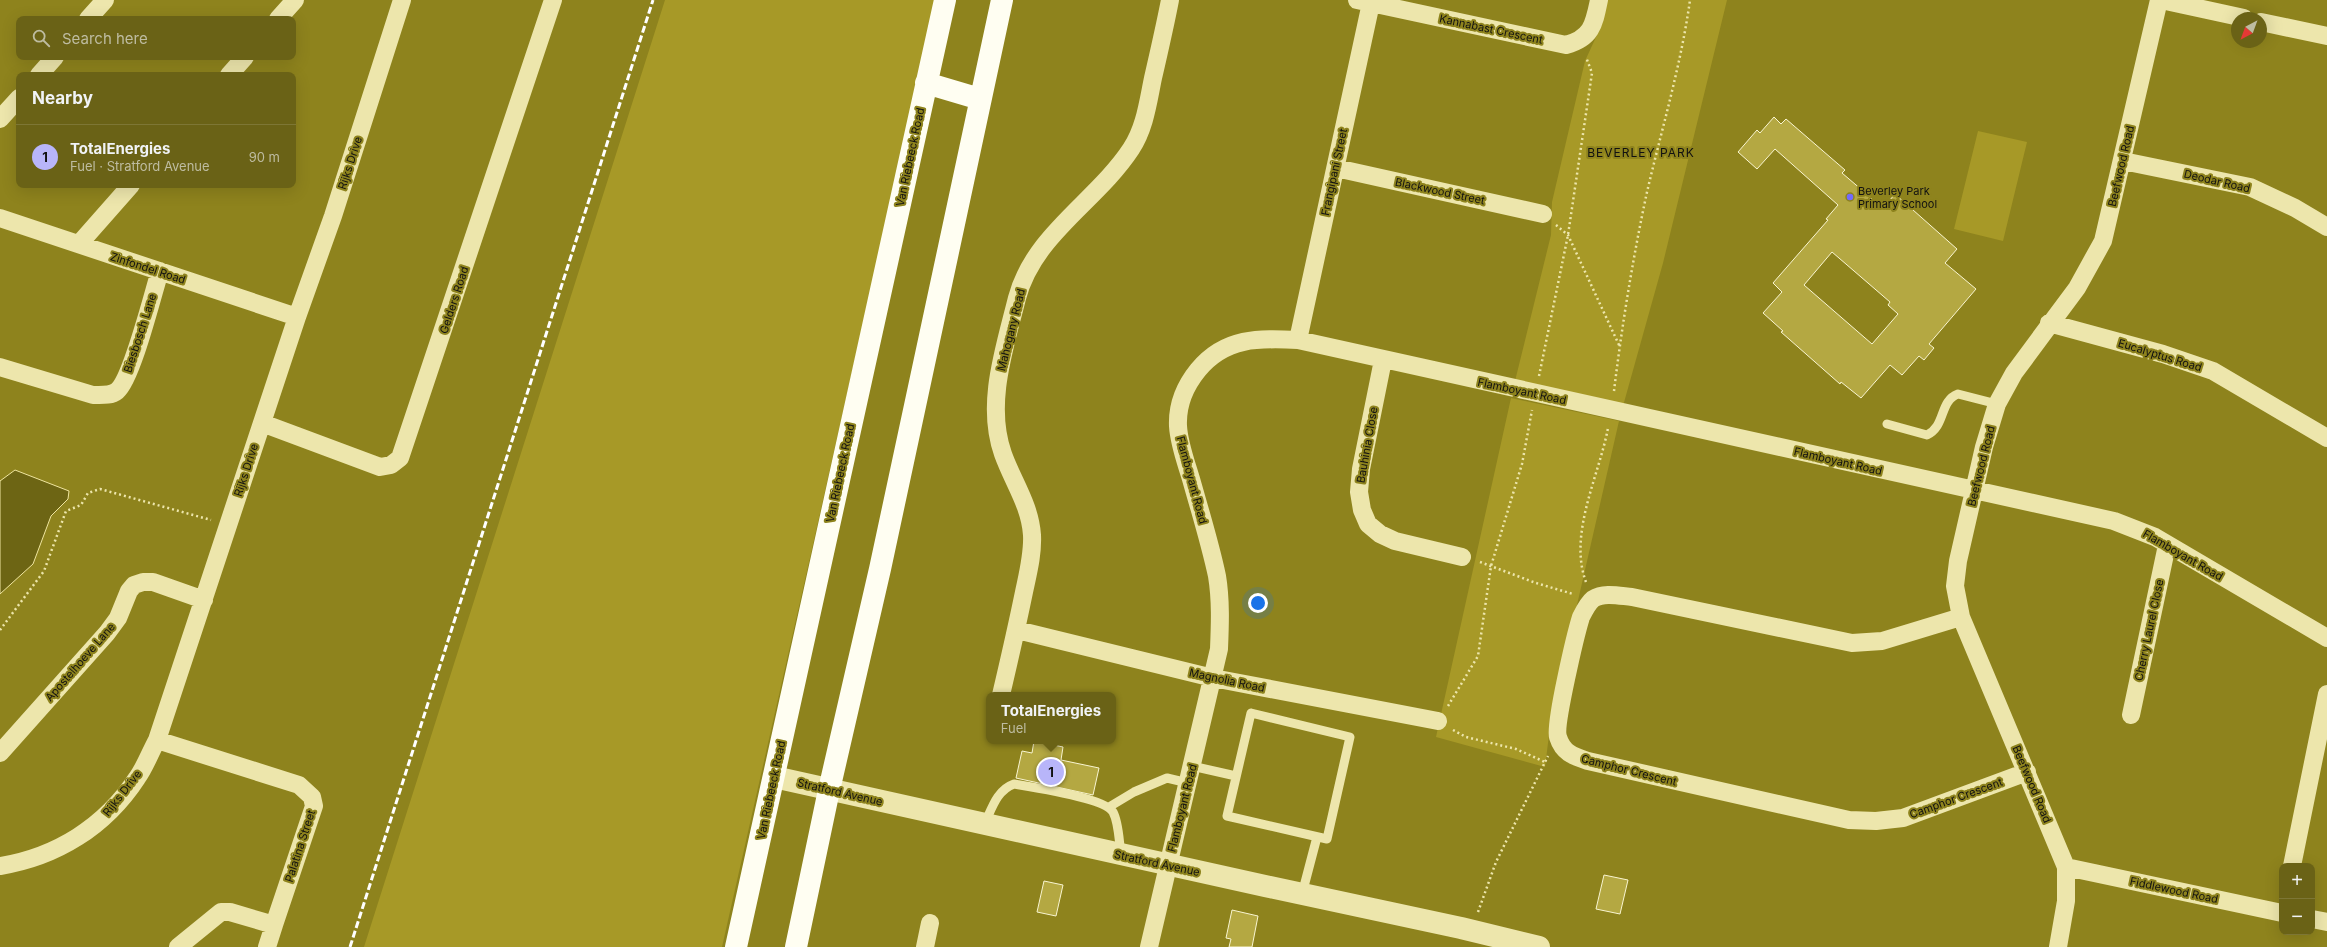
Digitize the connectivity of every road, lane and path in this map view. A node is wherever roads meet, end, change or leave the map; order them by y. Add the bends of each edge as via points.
1 (105, 0) edge
2 (295, 0) edge
3 (402, 0) edge
4 (553, 0) edge
5 (945, 0) edge
6 (1002, 0) edge
7 (1170, 0) edge
8 (1599, 0) edge
9 (1690, 0) edge
10 (2160, 0) edge
11 (1364, 2) edge
12 (2231, 15) edge
13 (91, 16) edge
14 (281, 16) edge
15 (2267, 23) edge
16 (2327, 36) edge
17 (52, 60) edge
18 (242, 60) edge
19 (42, 72) edge
20 (232, 72) edge
21 (926, 83) junction
22 (980, 99) junction
23 (16, 101) edge
24 (0, 119) edge
25 (2123, 161) junction
26 (1336, 168) junction
27 (128, 188) edge
28 (1543, 214) joint
29 (0, 218) edge
30 (2327, 227) edge
31 (79, 244) junction
32 (160, 271) junction
33 (297, 317) junction
34 (2049, 323) junction
35 (1298, 340) junction
36 (1620, 345) junction
37 (1384, 360) junction
38 (0, 367) edge
39 (1997, 404) junction
40 (1612, 410) junction
41 (262, 423) junction
42 (1887, 424) dead end
43 (2327, 438) edge
44 (1974, 491) junction
45 (228, 526) junction
46 (2167, 545) junction
47 (1462, 557) joint
48 (1593, 599) junction
49 (204, 600) junction
50 (1960, 617) junction
51 (0, 630) edge
52 (1017, 630) junction
53 (2327, 638) edge
54 (1213, 678) junction
55 (1003, 692) edge
56 (2327, 694) edge
57 (2131, 715) dead end
58 (1438, 721) joint
59 (1558, 736) junction
60 (156, 740) junction
61 (0, 753) edge
62 (1545, 762) junction
63 (2027, 772) junction
64 (1190, 774) junction
65 (1236, 776) junction
66 (774, 777) junction
67 (829, 790) junction
68 (1109, 807) junction
69 (984, 824) junction
70 (1317, 837) junction
71 (1122, 855) junction
72 (2293, 863) edge
73 (1168, 865) junction
74 (0, 866) edge
75 (2066, 867) junction
76 (1302, 894) junction
77 (2279, 912) edge
78 (1476, 918) dead end
79 (2315, 920) edge
80 (2327, 922) edge
81 (930, 923) dead end
82 (274, 925) junction
83 (178, 947) edge
84 (267, 947) edge
85 (736, 947) edge
86 (796, 947) edge
87 (926, 947) edge
88 (1149, 947) edge
89 (1539, 947) edge
90 (2058, 947) edge

1 - 13 street
2 - 14 street
3 - 33 street, Rijks Drive
4 - 41 street, Gelders Road via 400,458 380,467
5 - 21 main road, Van Riebeeck Road
6 - 22 main road
7 - 52 street, Mahogany Road via 1145,115 1138,134 1121,162 1045,244 1029,269 1018,295 998,383 995,411 1003,454 1023,497 1032,536
8 - 11 street, Kannabast Crescent via 1595,20 1588,34 1580,41 1566,45
9 - 36 path via 1685,35 1647,193
10 - 12 street
10 - 25 street, Beefwood Road
11 - 26 street, Frangipani Street
15 - 16 street
17 - 19 street
18 - 20 street
21 - 22 main road
21 - 66 main road, Van Riebeeck Road
22 - 67 main road via 880,569
23 - 24 street
25 - 30 street, Deodar Road via 2250,187 2295,208
25 - 34 street, Beefwood Road via 2103,241 2077,288
26 - 28 street, Blackwood Street
26 - 35 street, Frangipani Street
27 - 31 street
28 - 36 path via 1568,234
29 - 31 street, Zinfondel Road
31 - 32 street, Zinfondel Road
32 - 33 street, Zinfondel Road
32 - 38 street, Biesbosch Lane via 128,372 118,390 109,394 93,395
33 - 41 street, Rijks Drive
34 - 39 street, Beefwood Road via 2014,373
34 - 43 street, Eucalyptus Road via 2163,354 2213,372
35 - 37 street, Flamboyant Road
35 - 54 street, Flamboyant Road via 1258,338 1234,344 1217,352 1187,383 1180,402 1178,425 1183,451 1217,577 1220,613
36 - 40 path
37 - 40 street, Flamboyant Road
37 - 47 street, Bauhinia Close via 1361,469 1359,492 1362,510 1368,524 1394,542
39 - 42 lane via 1958,394 1953,396 1946,403 1940,423 1927,435
39 - 44 street, Beefwood Road
40 - 44 street, Flamboyant Road
40 - 48 path via 1603,456 1585,508 1580,566
41 - 45 street, Rijks Drive
44 - 46 street, Flamboyant Road via 2114,521 2143,531
44 - 50 street, Beefwood Road via 1956,573 1956,598
45 - 49 street, Rijks Drive
45 - 51 path via 100,489 88,493 81,505 66,511 44,571
46 - 53 street, Flamboyant Road
46 - 57 street, Cherry Laurel Close
47 - 48 path via 1536,583
48 - 50 street via 1609,594 1632,597 1852,643 1882,641
48 - 59 street via 1582,617 1566,677
49 - 60 street, Rijks Drive
49 - 61 street, Apostelhoeve Lane via 153,582 134,585 118,618 107,633
50 - 63 street, Beefwood Road
52 - 54 street, Magnolia Road
52 - 55 street, Mahogany Road
54 - 58 street, Magnolia Road
54 - 64 street, Flamboyant Road
56 - 72 street
58 - 62 path via 1466,737 1516,749
59 - 62 path
59 - 63 street, Camphor Crescent via 1563,748 1571,755 1588,761 1849,820 1903,818
60 - 74 street, Rijks Drive via 137,778 106,816 66,846 23,862
60 - 82 street, Palatina Street via 299,784 312,797 314,806
62 - 78 path via 1496,862
63 - 75 street, Beefwood Road
64 - 65 lane
64 - 68 lane via 1167,778 1134,792
64 - 73 street, Flamboyant Road
65 - 70 lane via 1227,816
65 - 70 lane via 1250,714 1350,737 1327,839
66 - 67 street, Stratford Avenue
66 - 85 main road, Van Riebeeck Road
67 - 69 street, Stratford Avenue
67 - 86 main road
68 - 69 lane via 1092,800 1014,784 1007,786 998,796
68 - 71 lane via 1114,813
69 - 71 street, Stratford Avenue
70 - 76 lane
71 - 73 street, Stratford Avenue
73 - 76 street, Stratford Avenue
73 - 88 street, Flamboyant Road
75 - 77 street, Fiddlewood Road
75 - 90 street, Beefwood Road via 2066,901
76 - 89 street, Stratford Avenue
79 - 80 street
81 - 87 street
82 - 83 street via 230,912 221,912
82 - 84 street, Palatina Street

